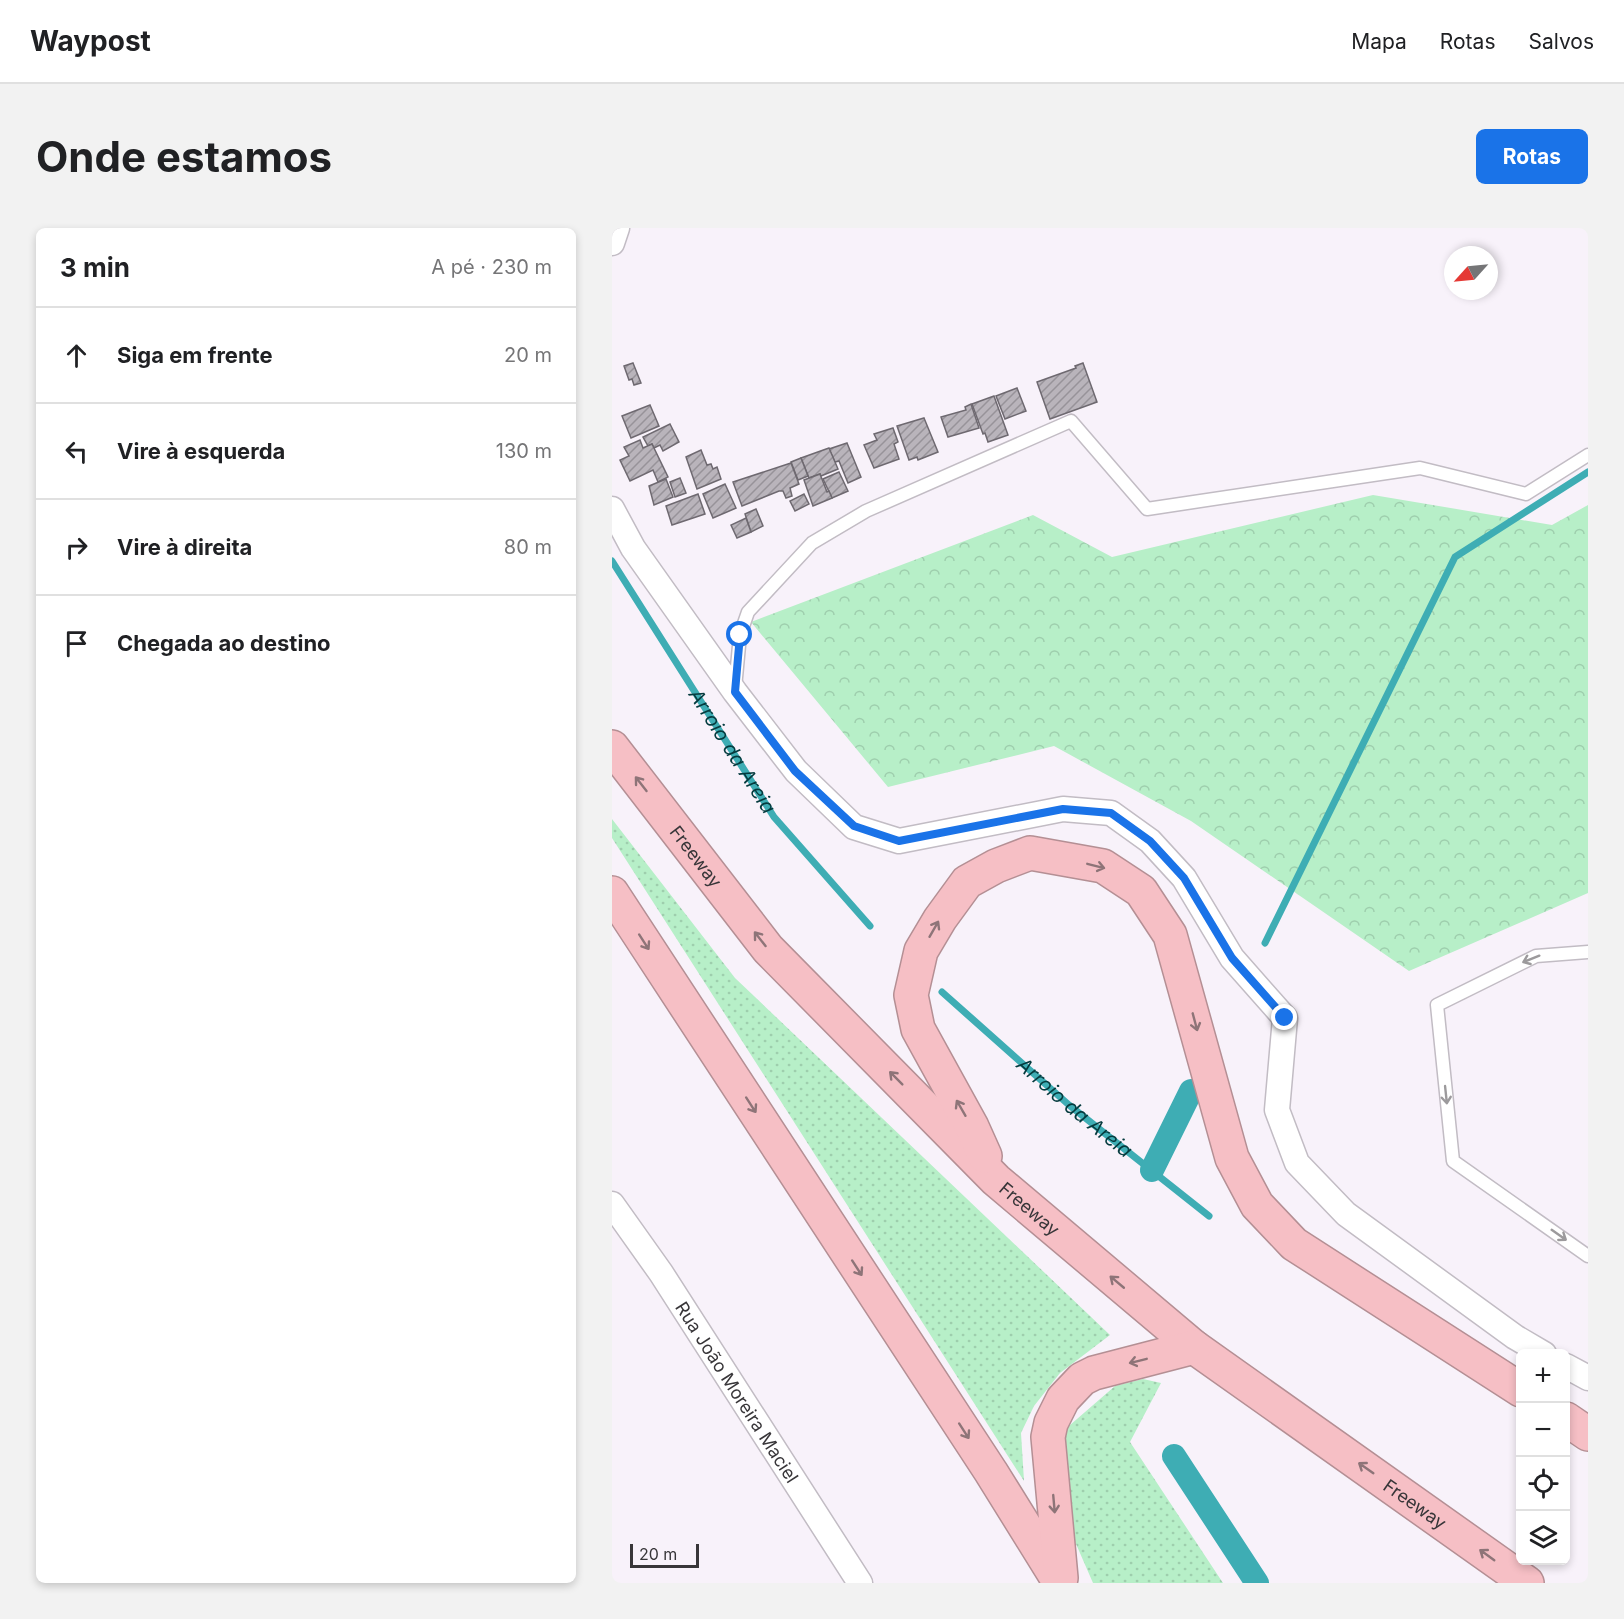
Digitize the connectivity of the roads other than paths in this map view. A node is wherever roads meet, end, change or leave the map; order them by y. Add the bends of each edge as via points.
1 (617, 228) edge
2 (612, 243) edge
3 (1588, 455) edge
4 (612, 509) edge
5 (735, 692) junction
6 (612, 747) edge
7 (612, 893) edge
8 (1588, 952) edge
9 (996, 1180) junction
10 (612, 1204) edge
11 (1588, 1256) edge
12 (1194, 1347) junction
13 (1537, 1349) edge
14 (1570, 1368) edge
15 (1588, 1378) edge
16 (1516, 1387) edge
17 (1570, 1422) edge
18 (1588, 1434) edge
19 (860, 1583) edge
20 (1061, 1583) edge
21 (1527, 1583) edge

1 - 2 street
3 - 5 lane via 1527,494 1420,468 1147,509 1071,421 866,511 812,543 748,612 740,635
4 - 5 street via 633,548
5 - 13 street via 795,771 854,826 899,841 1063,809 1111,813 1150,841 1184,878 1232,958 1285,1018 1277,1110 1297,1163 1346,1214
9 -> 6 highway, Freeway via 768,949
7 -> 20 highway
8 -> 11 lane via 1536,956 1437,1005 1453,1161
12 -> 9 highway, Freeway
9 -> 16 highway via 972,1127 918,1029 911,995 921,951 967,882 996,866 1030,853 1103,866 1141,891 1170,935 1232,1158 1257,1205 1294,1244
10 - 19 street, Rua João Moreira Maciel via 661,1273
12 -> 20 highway via 1082,1378 1056,1411 1048,1437
21 -> 12 highway, Freeway
14 - 15 street
17 - 18 highway

